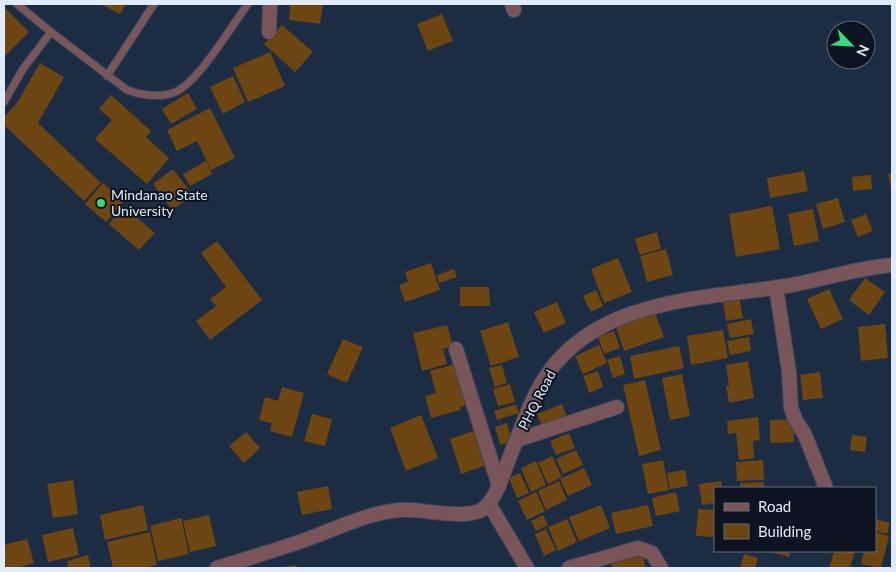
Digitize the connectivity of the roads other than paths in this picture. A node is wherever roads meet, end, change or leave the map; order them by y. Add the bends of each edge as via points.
1 (17, 4) edge
2 (154, 4) edge
3 (248, 4) edge
4 (270, 4) edge
5 (51, 32) junction
6 (269, 32) dead end
7 (107, 76) junction
8 (4, 102) edge
9 (892, 265) edge
10 (776, 287) junction
11 (456, 349) dead end
12 (617, 407) dead end
13 (517, 440) junction
14 (499, 486) junction
15 (826, 487) edge
16 (489, 504) junction
17 (217, 568) edge
18 (527, 568) edge
19 (569, 568) edge
20 (661, 568) edge

1 - 5 lane
2 - 7 lane
3 - 7 lane via 204,65 182,88 166,94 136,94
4 - 6 street
5 - 7 lane
5 - 8 lane via 23,69
9 - 10 street, PHQ Road
10 - 13 street, PHQ Road via 656,305 611,322 584,337 546,376
10 - 15 street via 791,408
11 - 14 street
12 - 13 street
13 - 14 street, PHQ Road
14 - 16 street, PHQ Road
16 - 17 street via 472,514 461,515 402,510 382,513
16 - 18 street
19 - 20 street via 638,548 652,553

